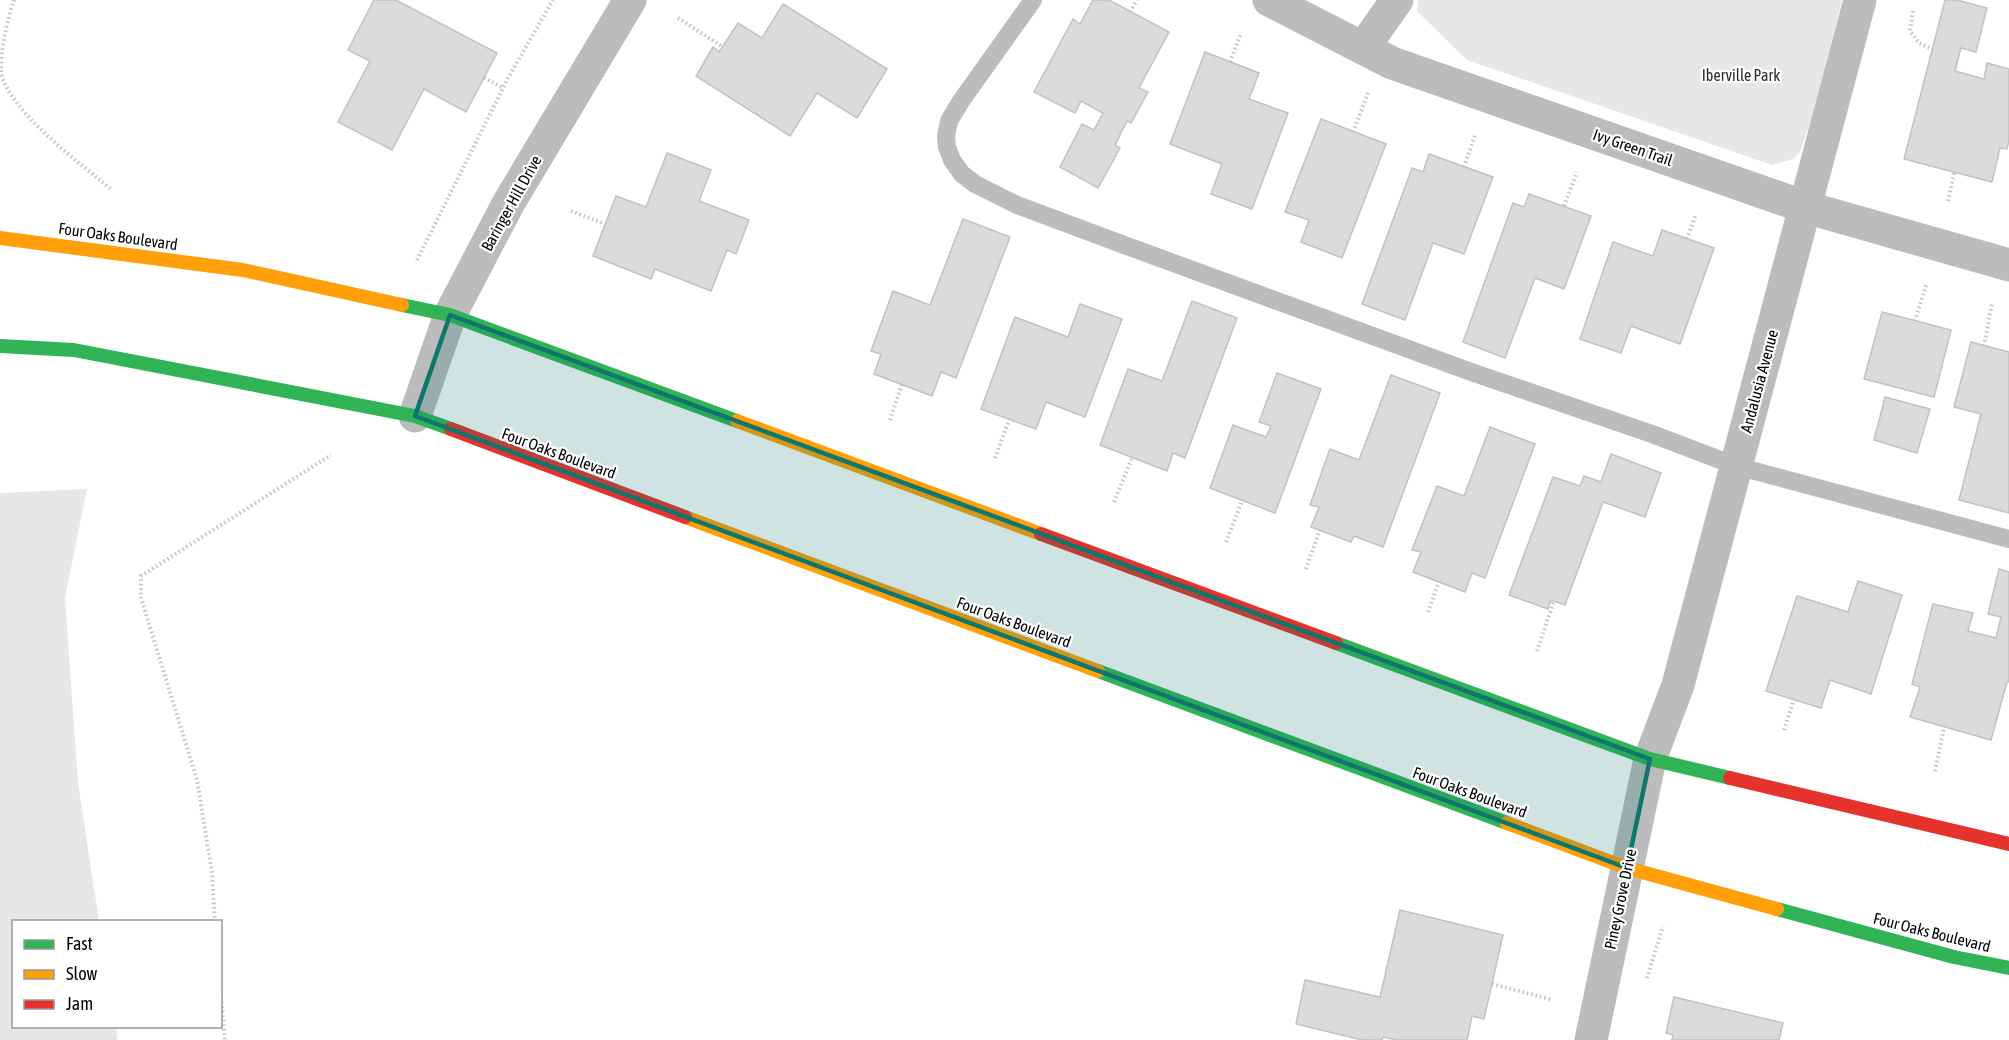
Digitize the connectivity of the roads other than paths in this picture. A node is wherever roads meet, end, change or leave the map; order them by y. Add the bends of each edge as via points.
1 (630, 0) edge
2 (1033, 0) edge
3 (1269, 0) edge
4 (1398, 0) edge
5 (1860, 0) edge
6 (1363, 48) junction
7 (1805, 207) junction
8 (0, 238) edge
9 (2009, 265) edge
10 (450, 315) junction
11 (0, 346) edge
12 (415, 416) junction
13 (1736, 466) junction
14 (2009, 539) edge
15 (1650, 759) junction
16 (2009, 844) edge
17 (1628, 868) junction
18 (2009, 968) edge
19 (1591, 1040) edge

1 - 10 street, Baringer Hill Drive via 508,204
2 - 13 lane via 949,121 947,147 952,160 975,184 1017,205 1127,246
3 - 6 street, Ivy Green Trail
4 - 6 street
5 - 7 street, Andalusia Avenue
6 - 7 street, Ivy Green Trail via 1392,63
7 - 9 street, Ivy Green Trail
7 - 13 street, Andalusia Avenue
8 - 10 street, Four Oaks Boulevard via 243,270
10 - 12 street, Baringer Hill Drive
10 - 15 street, Four Oaks Boulevard
11 - 12 street, Four Oaks Boulevard via 74,350
12 - 17 street, Four Oaks Boulevard
13 - 14 lane
13 - 15 street, Andalusia Avenue via 1678,685
15 - 16 street, Four Oaks Boulevard
15 - 17 street, Piney Grove Drive
17 - 18 street, Four Oaks Boulevard via 1954,957
17 - 19 street, Piney Grove Drive

